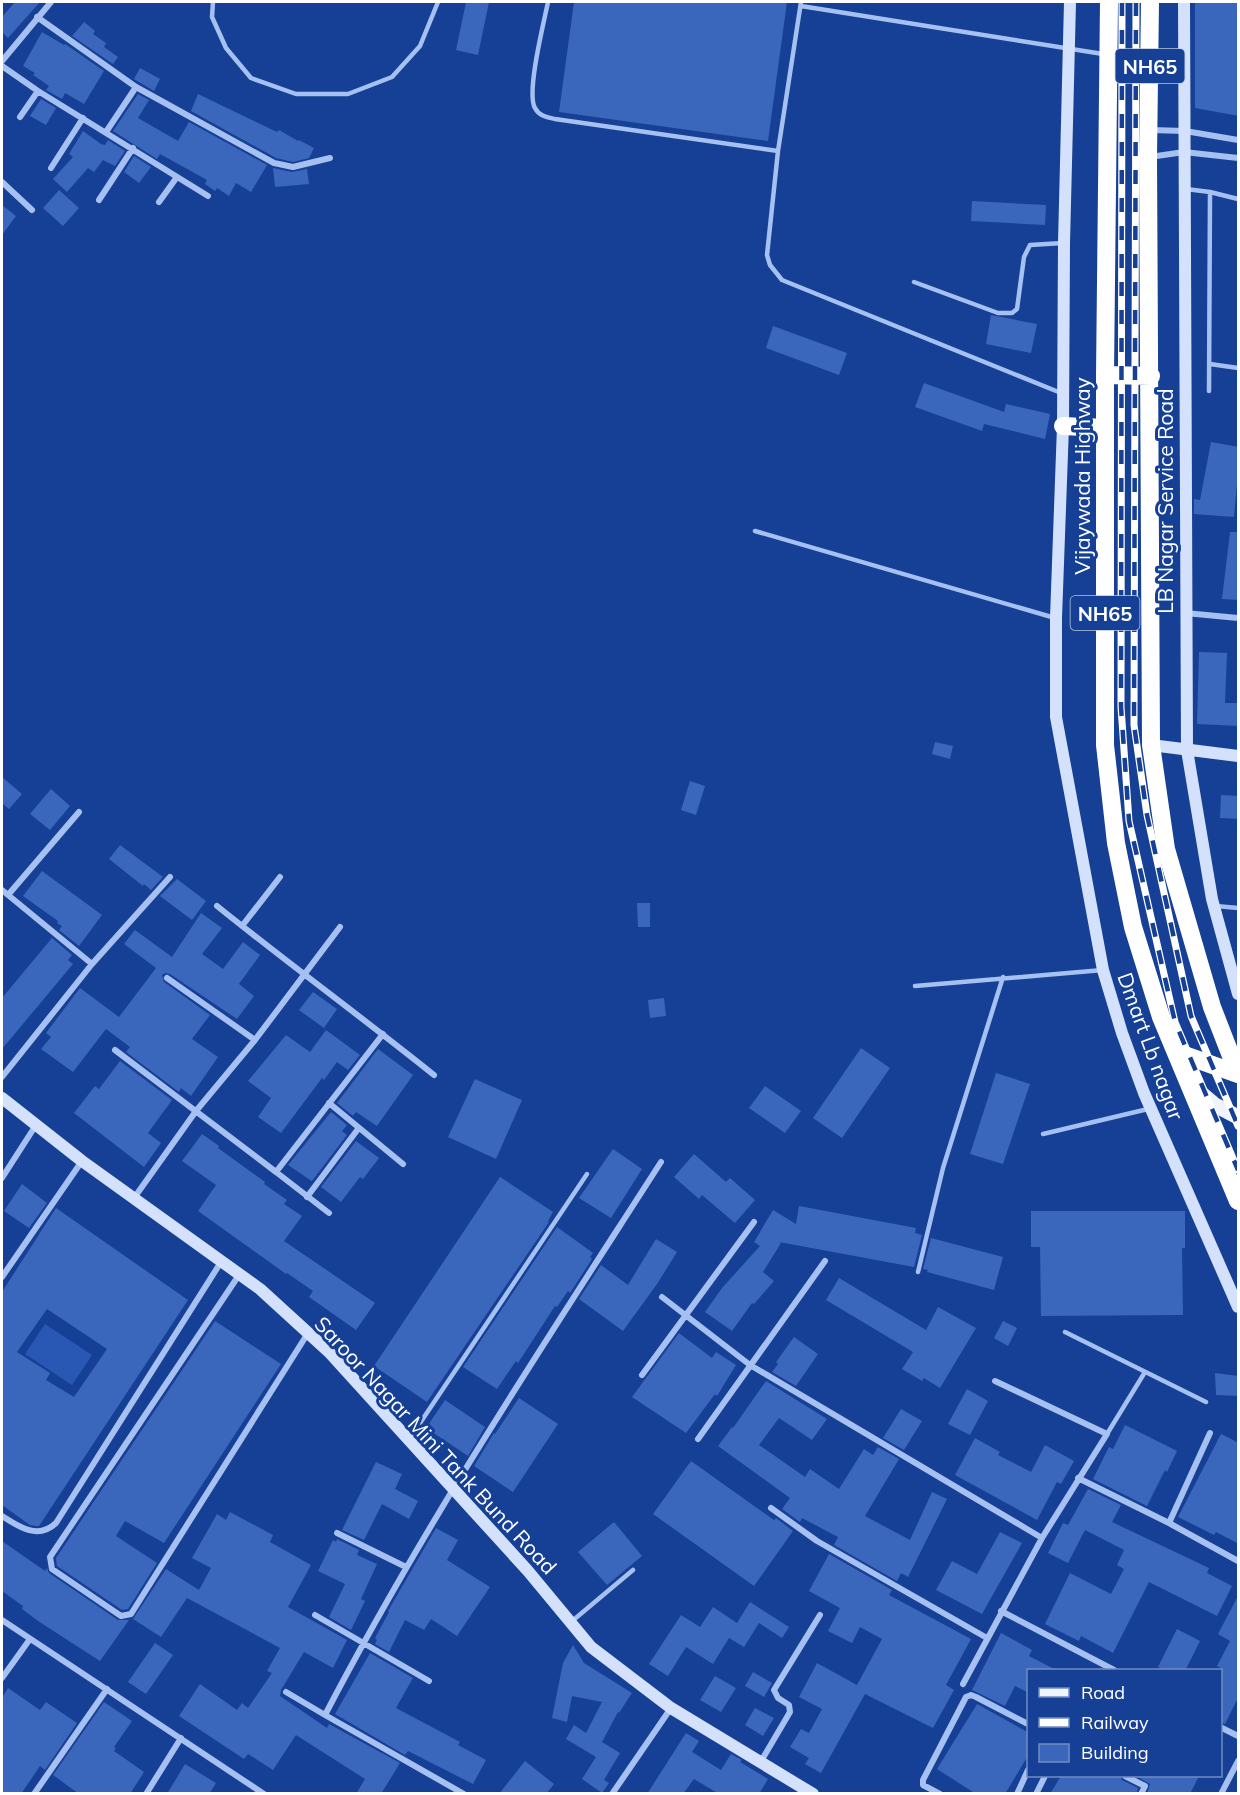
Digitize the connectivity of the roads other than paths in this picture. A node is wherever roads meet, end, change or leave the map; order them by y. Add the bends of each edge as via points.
1 (51, 2) edge
2 (213, 2) edge
3 (438, 2) edge
4 (548, 2) edge
5 (1070, 2) edge
6 (1109, 2) edge
7 (1150, 2) edge
8 (1184, 2) edge
9 (801, 4) edge
10 (37, 17) junction
11 (1070, 50) junction
12 (1107, 54) junction
13 (2, 63) edge
14 (136, 87) junction
15 (38, 91) junction
16 (20, 117) dead end
17 (83, 118) junction
18 (1150, 130) junction
19 (1185, 131) junction
20 (106, 132) junction
21 (1239, 140) edge
22 (133, 148) junction
23 (778, 151) junction
24 (1184, 152) junction
25 (1148, 157) junction
26 (330, 158) dead end
27 (1239, 158) edge
28 (51, 168) dead end
29 (177, 177) junction
30 (2, 182) edge
31 (1184, 189) junction
32 (1210, 192) junction
33 (208, 196) dead end
34 (1239, 198) edge
35 (99, 200) dead end
36 (159, 202) dead end
37 (32, 210) dead end
38 (1064, 243) junction
39 (914, 282) dead end
40 (1210, 364) junction
41 (1239, 368) edge
42 (1105, 375) junction
43 (1151, 376) junction
44 (1209, 391) dead end
45 (1063, 394) junction
46 (1063, 426) junction
47 (1104, 428) junction
48 (755, 531) dead end
49 (1185, 613) junction
50 (1056, 618) junction
51 (1239, 618) edge
52 (1151, 745) junction
53 (1186, 750) junction
54 (1239, 756) edge
55 (80, 812) dead end
56 (170, 877) dead end
57 (280, 877) dead end
58 (2, 890) edge
59 (8, 895) junction
60 (217, 906) dead end
61 (1213, 906) junction
62 (1239, 908) edge
63 (242, 926) junction
64 (340, 927) dead end
65 (92, 964) junction
66 (1103, 970) junction
67 (303, 975) junction
68 (1003, 977) junction
69 (167, 978) dead end
70 (915, 986) dead end
71 (1239, 994) edge
72 (383, 1034) junction
73 (255, 1040) junction
74 (116, 1050) dead end
75 (1176, 1052) junction
76 (1238, 1074) edge
77 (434, 1075) dead end
78 (2, 1077) edge
79 (1189, 1083) junction
80 (2, 1098) edge
81 (328, 1103) junction
82 (1151, 1108) junction
83 (196, 1111) junction
84 (1239, 1117) edge
85 (36, 1125) junction
86 (358, 1128) junction
87 (1044, 1134) dead end
88 (82, 1161) junction
89 (661, 1162) dead end
90 (403, 1164) dead end
91 (276, 1172) junction
92 (587, 1174) dead end
93 (2, 1178) edge
94 (307, 1197) junction
95 (133, 1198) junction
96 (1239, 1202) edge
97 (329, 1213) dead end
98 (754, 1222) dead end
99 (825, 1261) dead end
100 (221, 1262) junction
101 (918, 1272) dead end
102 (239, 1275) junction
103 (2, 1277) edge
104 (662, 1297) dead end
105 (1239, 1307) edge
106 (686, 1314) junction
107 (1065, 1332) dead end
108 (308, 1333) junction
109 (750, 1365) junction
110 (1145, 1372) junction
111 (642, 1375) dead end
112 (995, 1382) dead end
113 (1206, 1402) dead end
114 (1209, 1433) dead end
115 (1107, 1434) junction
116 (698, 1439) dead end
117 (409, 1440) junction
118 (1078, 1478) junction
119 (453, 1488) junction
120 (771, 1508) dead end
121 (2, 1516) edge
122 (1169, 1523) junction
123 (337, 1533) dead end
124 (1042, 1538) junction
125 (1239, 1561) edge
126 (406, 1567) junction
127 (633, 1570) dead end
128 (1001, 1611) junction
129 (315, 1615) dead end
130 (820, 1615) dead end
131 (2, 1620) edge
132 (571, 1622) junction
133 (987, 1638) junction
134 (30, 1639) junction
135 (362, 1644) junction
136 (1110, 1669) edge
137 (2, 1678) edge
138 (429, 1681) dead end
139 (963, 1684) dead end
140 (107, 1689) junction
141 (286, 1692) dead end
142 (671, 1708) junction
143 (325, 1715) junction
144 (1027, 1723) edge
145 (1222, 1728) edge
146 (1239, 1736) edge
147 (181, 1738) junction
148 (1239, 1761) edge
149 (760, 1763) junction
150 (1027, 1774) edge
151 (1044, 1777) edge
152 (1127, 1777) edge
153 (34, 1794) edge
154 (146, 1794) edge
155 (264, 1794) edge
156 (464, 1794) edge
157 (612, 1794) edge
158 (813, 1794) edge
159 (940, 1794) edge
160 (1017, 1794) edge
161 (1036, 1794) edge
162 (1141, 1794) edge
163 (1221, 1794) edge

1 - 10 street
2 - 3 lane via 212,17 226,48 251,78 296,94 348,94 392,77 420,46
4 - 23 lane via 531,92 534,108 540,114
5 - 11 street
6 - 12 highway, Vijaywada Highway / NH65
7 - 18 highway, NH65
8 - 19 street, LB Nagar Service Road
9 - 11 lane
9 - 23 lane
10 - 13 street
10 - 14 street
11 - 12 lane
11 - 38 street
12 - 42 highway, Vijaywada Highway / NH65
13 - 15 street
14 - 20 street
14 - 26 street via 283,166 304,166
15 - 16 street
15 - 17 street
17 - 20 street
17 - 28 street
18 - 19 street
18 - 25 highway, NH65
19 - 21 street
19 - 24 street, LB Nagar Service Road
20 - 22 street
22 - 29 street
22 - 35 street
23 - 45 lane via 767,255 782,280
24 - 25 street
24 - 27 street
24 - 31 street, LB Nagar Service Road
25 - 43 highway, NH65
29 - 33 street
29 - 36 street
30 - 37 street
31 - 32 lane
31 - 49 street, LB Nagar Service Road
32 - 34 lane
32 - 40 lane
38 - 39 lane via 1030,245 1024,257 1017,309 1012,313 998,313
38 - 45 street
40 - 41 lane
40 - 44 lane
42 - 43 highway
42 - 47 highway, Vijaywada Highway / NH65
43 - 52 highway, NH65
45 - 46 street
46 - 47 highway
46 - 50 street
47 - 75 highway, Vijaywada Highway / NH65 via 1105,745 1116,843 1132,927
48 - 50 lane
49 - 51 street
49 - 53 street, LB Nagar Service Road
50 - 66 street via 1056,717
52 - 53 street
52 - 76 highway, NH65 via 1166,849 1212,1007
53 - 54 street
53 - 61 street, LB Nagar Service Road
55 - 59 street
56 - 65 street
57 - 63 street
58 - 59 street
59 - 65 street
60 - 63 street
61 - 62 lane
61 - 71 street, LB Nagar Service Road
63 - 67 street
64 - 67 street
65 - 78 street
66 - 68 lane, Dmart Lb nagar
66 - 82 street, Dmart Lb nagar
67 - 72 street
67 - 73 street
68 - 70 lane, Dmart Lb nagar
68 - 101 lane via 943,1168
69 - 73 street
72 - 77 street
72 - 81 street
73 - 83 street
74 - 83 street
75 - 76 highway
75 - 79 highway, Vijaywada Highway / NH65
79 - 84 main road, Vijaywada Highway via 1215,1105
79 - 96 highway, Vijaywada Highway / NH65
80 - 85 street, Saroor Nagar Mini Tank Bund Road
81 - 86 street
81 - 91 street
82 - 87 lane
82 - 105 street, Dmart Lb nagar
83 - 91 street
83 - 95 street
85 - 88 street, Saroor Nagar Mini Tank Bund Road
85 - 93 street
86 - 90 street
86 - 94 street
88 - 95 street, Saroor Nagar Mini Tank Bund Road
88 - 103 street
89 - 119 street
91 - 94 street
92 - 117 lane
94 - 97 street
95 - 100 street, Saroor Nagar Mini Tank Bund Road
98 - 106 street
99 - 109 street
100 - 102 street, Saroor Nagar Mini Tank Bund Road
100 - 121 street via 56,1523 49,1530 38,1532
102 - 108 street, Saroor Nagar Mini Tank Bund Road
102 - 108 street via 50,1557 52,1569 121,1616 131,1614
104 - 106 street
106 - 109 street
106 - 111 street
107 - 110 lane
108 - 117 street, Saroor Nagar Mini Tank Bund Road
109 - 116 street
109 - 124 street
110 - 113 lane
110 - 115 lane
112 - 115 street
114 - 122 street
115 - 118 street
117 - 119 street, Saroor Nagar Mini Tank Bund Road
118 - 122 street
118 - 124 street
119 - 126 street
119 - 132 street, Saroor Nagar Mini Tank Bund Road
120 - 133 street via 817,1541
122 - 125 street
123 - 126 street
124 - 128 street
126 - 135 street
127 - 132 lane
128 - 133 street
128 - 136 street
129 - 135 street
130 - 149 street via 774,1690 789,1705 790,1712
131 - 134 street
132 - 142 street, Saroor Nagar Mini Tank Bund Road via 591,1647
133 - 139 street
134 - 137 street
134 - 140 street
135 - 138 street
135 - 143 street
140 - 147 street
140 - 153 street
141 - 143 street
142 - 149 street, Saroor Nagar Mini Tank Bund Road
142 - 157 street
143 - 156 street
144 - 159 street via 976,1697 966,1697 923,1780 923,1785
145 - 146 street
147 - 154 street
147 - 155 street
148 - 163 street
149 - 158 street, Saroor Nagar Mini Tank Bund Road
150 - 160 street
151 - 161 street
152 - 162 street via 1145,1786

